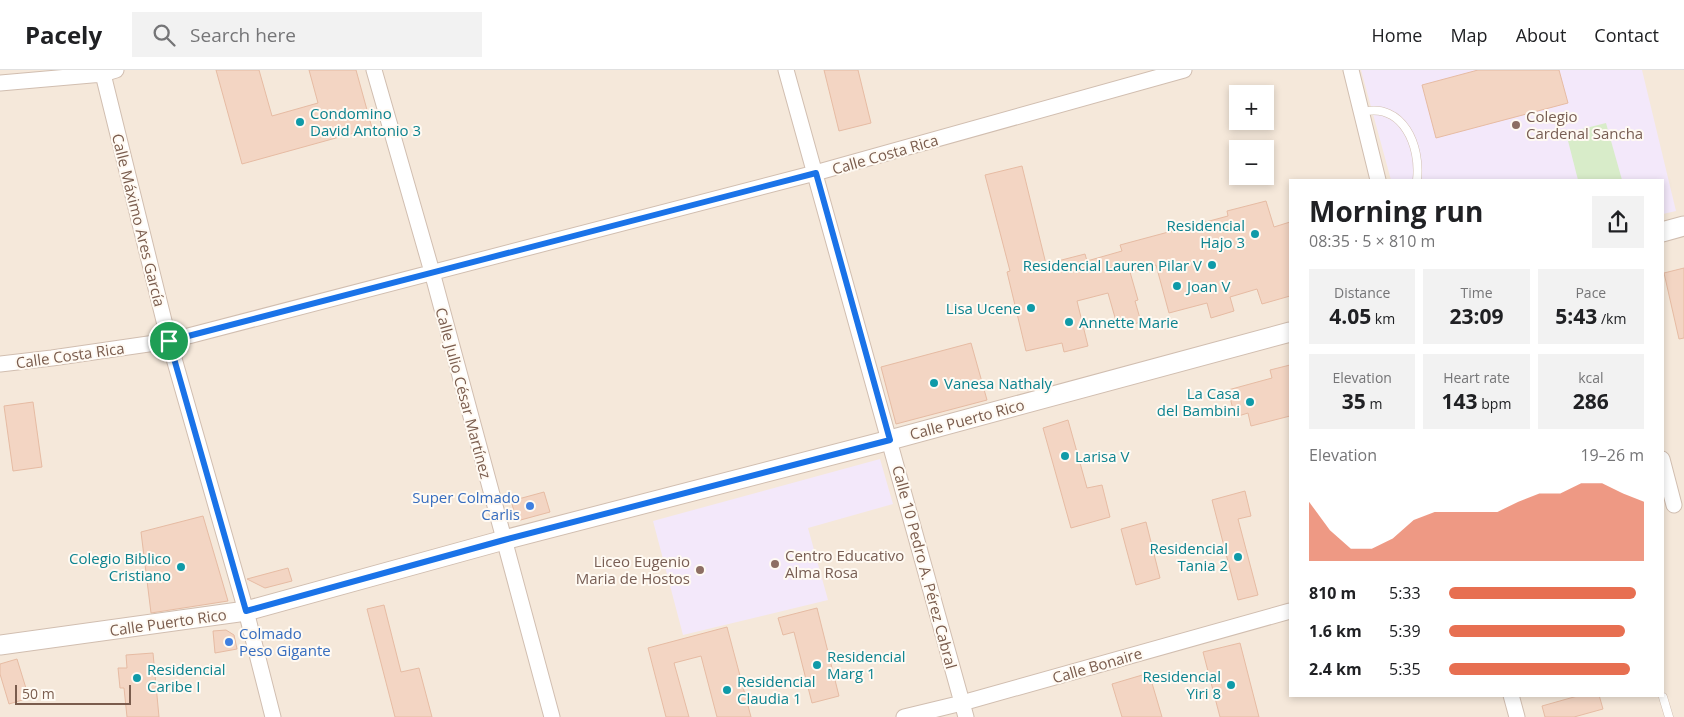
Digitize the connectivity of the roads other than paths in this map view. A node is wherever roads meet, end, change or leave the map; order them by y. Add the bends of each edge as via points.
1 (374, 70) edge
2 (786, 70) edge
3 (1184, 70) edge
4 (1351, 70) edge
5 (107, 71) edge
6 (0, 83) edge
7 (1362, 112) junction
8 (816, 173) junction
9 (1378, 179) edge
10 (1417, 179) edge
11 (1684, 226) edge
12 (1664, 231) edge
13 (432, 272) junction
14 (1289, 332) edge
15 (169, 341) junction
16 (0, 364) edge
17 (890, 440) junction
18 (1664, 466) edge
19 (1674, 505) edge
20 (504, 540) junction
21 (246, 611) junction
22 (1289, 611) edge
23 (0, 645) edge
24 (1512, 697) edge
25 (1663, 697) dead end
26 (964, 710) edge
27 (273, 717) edge
28 (552, 717) edge
29 (904, 717) edge
30 (1517, 717) edge
31 (1669, 717) edge

1 - 13 street, Calle Julio César Martínez
2 - 8 street, Calle 10 Pedro A. Pérez Cabral
3 - 8 street, Calle Costa Rica
4 - 7 street
5 - 6 street
5 - 15 street, Calle Máximo Ares García
7 - 9 street
7 - 10 lane via 1369,110 1393,116 1405,127 1414,143
8 - 13 street, Calle Costa Rica
8 - 17 street, Calle 10 Pedro A. Pérez Cabral
11 - 12 street
13 - 15 street, Calle Costa Rica
13 - 20 street, Calle Julio César Martínez
14 - 17 street, Calle Puerto Rico
15 - 16 street, Calle Costa Rica
15 - 21 street, Calle Máximo Ares García
17 - 20 street, Calle Puerto Rico
17 - 26 street, Calle 10 Pedro A. Pérez Cabral
18 - 19 street
20 - 21 street, Calle Puerto Rico
20 - 28 street, Calle Julio César Martínez
21 - 23 street, Calle Puerto Rico
21 - 27 street, Calle Máximo Ares García
22 - 26 street, Calle Bonaire
24 - 30 street
25 - 31 lane
26 - 29 street, Calle Bonaire

